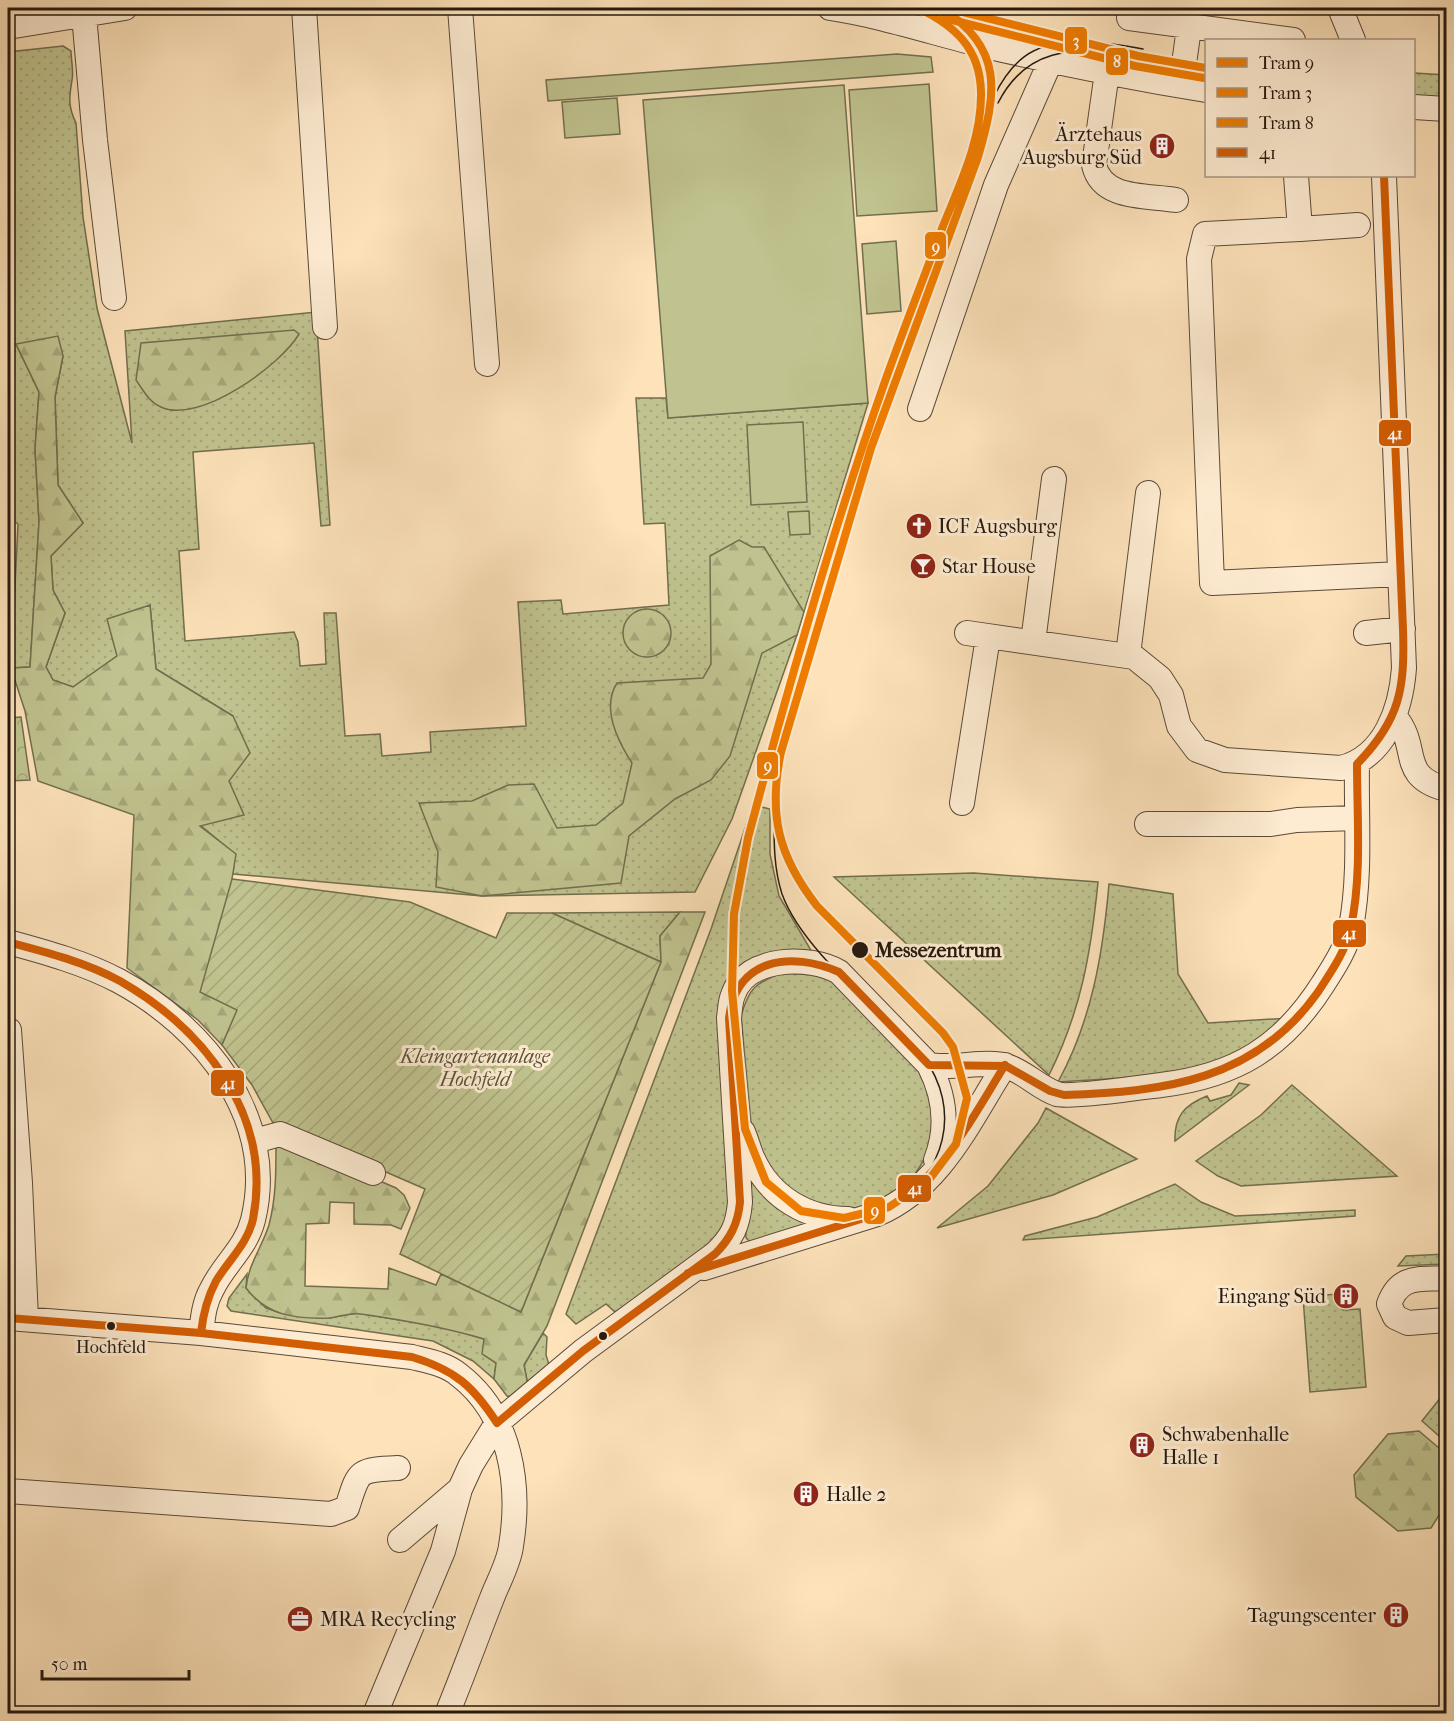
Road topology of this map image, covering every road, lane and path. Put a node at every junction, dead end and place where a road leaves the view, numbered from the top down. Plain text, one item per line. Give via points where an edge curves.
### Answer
1 (125, 8) edge
2 (304, 8) edge
3 (460, 8) edge
4 (830, 8) edge
5 (1130, 8) edge
6 (1340, 8) edge
7 (880, 11) edge
8 (84, 15) junction
9 (8, 27) edge
10 (1189, 28) junction
11 (1284, 39) edge
12 (1345, 39) edge
13 (1051, 60) junction
14 (1107, 72) junction
15 (1181, 86) junction
16 (1205, 90) edge
17 (1415, 107) edge
18 (1446, 109) edge
19 (1296, 177) edge
20 (1384, 177) edge
21 (1176, 200) dead end
22 (1358, 225) dead end
23 (1300, 229) junction
24 (114, 298) dead end
25 (325, 327) dead end
26 (487, 364) dead end
27 (920, 409) dead end
28 (1054, 479) dead end
29 (1148, 493) dead end
30 (1400, 574) junction
31 (1402, 629) junction
32 (1366, 633) dead end
33 (1037, 642) junction
34 (1128, 655) junction
35 (1395, 717) junction
36 (1358, 764) junction
37 (1446, 789) edge
38 (962, 803) dead end
39 (1356, 818) junction
40 (1147, 824) dead end
41 (8, 942) edge
42 (9, 1030) dead end
43 (929, 1065) junction
44 (1005, 1065) junction
45 (735, 1114) junction
46 (255, 1141) junction
47 (373, 1173) dead end
48 (890, 1208) junction
49 (864, 1217) junction
50 (687, 1273) junction
51 (1446, 1278) edge
52 (13, 1313) edge
53 (1446, 1320) edge
54 (201, 1333) junction
55 (497, 1423) junction
56 (398, 1468) dead end
57 (460, 1489) junction
58 (8, 1491) edge
59 (400, 1540) dead end
60 (375, 1713) edge
61 (447, 1713) edge

1 - 8 street
2 - 25 street
3 - 26 street
4 - 7 street
5 - 10 street via 1129,18
6 - 12 street
7 - 13 street via 983,45
8 - 9 street
8 - 24 street
10 - 11 street
10 - 15 street
13 - 14 street
13 - 27 street via 996,185
14 - 15 street
14 - 21 street via 1094,165 1096,176 1110,190
15 - 16 street
17 - 18 street
19 - 23 street
20 - 30 street
22 - 23 street
23 - 30 street via 1205,234 1199,259 1212,583
28 - 33 street
29 - 34 street
30 - 31 street
31 - 32 street
31 - 35 street via 1402,691
33 - 34 street
33 - 38 street via 977,635
34 - 36 street via 1160,678 1171,695 1179,726 1189,743 1208,755 1316,768
35 - 36 street
35 - 37 street via 1403,726 1417,775
36 - 39 street
39 - 40 street via 1271,824
39 - 44 street via 1350,930 1336,962 1301,1017 1269,1047 1236,1066 1173,1084 1058,1095
41 - 46 street via 98,972 142,994 194,1038 227,1077
42 - 52 street via 20,1183
43 - 44 street
43 - 45 street via 840,972 825,964 790,960 774,964 742,980 733,994 729,1018
43 - 48 street via 943,1104 940,1147 921,1183
44 - 48 street via 937,1170 915,1193
45 - 49 street via 759,1170 785,1200 820,1216
45 - 50 street via 739,1221 731,1239
46 - 47 street via 280,1134
46 - 54 street via 258,1170 253,1221 236,1257 212,1288 204,1308
48 - 49 street
49 - 50 street
50 - 55 street via 562,1367
51 - 53 street via 1406,1281 1394,1290 1389,1304 1395,1317 1408,1323
52 - 54 street
54 - 55 street via 412,1357 439,1364 478,1392
55 - 57 street
55 - 61 street via 512,1456 515,1474 511,1548
56 - 58 street via 366,1469 356,1478 346,1508 332,1514
57 - 59 street
57 - 60 street via 443,1551

